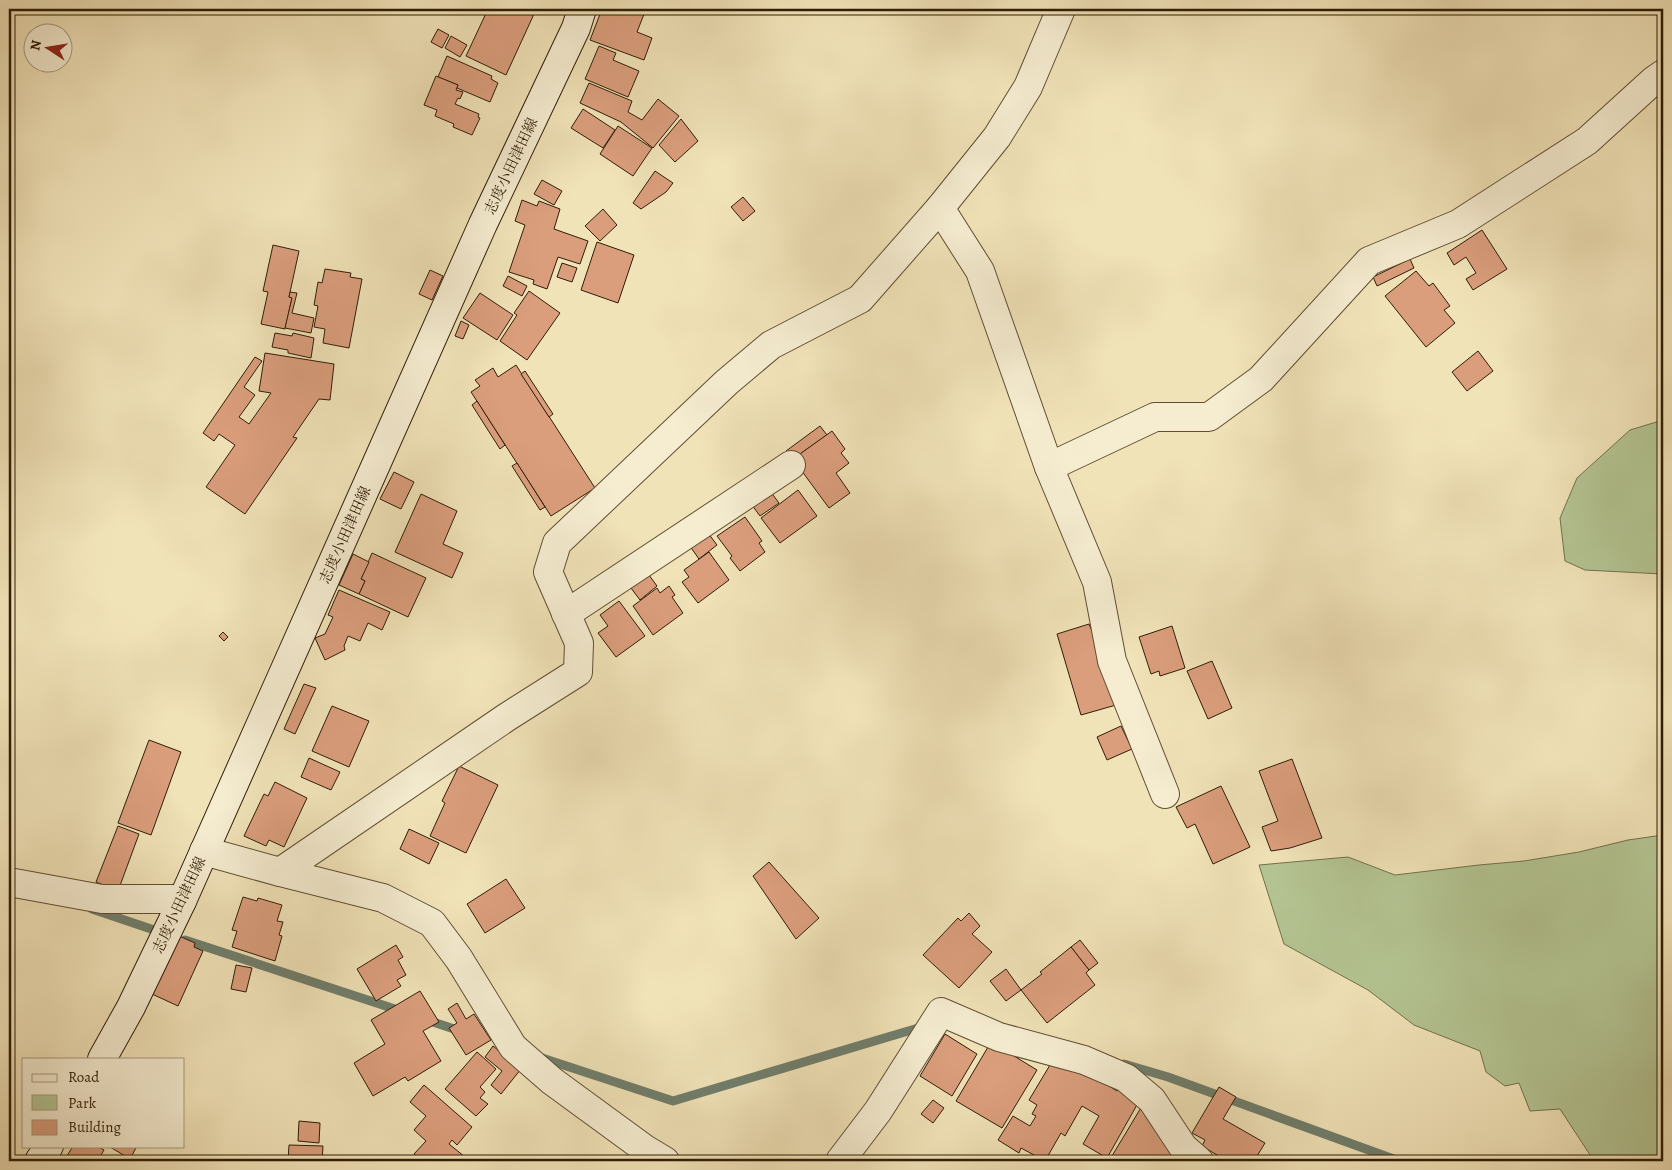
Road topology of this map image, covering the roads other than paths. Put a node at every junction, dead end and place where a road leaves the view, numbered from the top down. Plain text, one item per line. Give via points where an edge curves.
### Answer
1 (582, 9) edge
2 (1061, 9) edge
3 (1663, 74) edge
4 (940, 208) junction
5 (791, 465) dead end
6 (1049, 467) junction
7 (566, 614) junction
8 (1165, 794) dead end
9 (204, 850) junction
10 (280, 872) junction
11 (9, 882) edge
12 (182, 901) junction
13 (103, 1058) edge
14 (48, 1148) edge
15 (39, 1161) edge
16 (664, 1161) edge
17 (840, 1161) edge
18 (1199, 1161) edge

1 - 9 street, 志度小田津田線
2 - 4 street via 1028,87 997,137
3 - 6 street via 1587,141 1458,224 1368,261 1261,379 1209,417 1154,417
4 - 6 street via 980,271
4 - 7 street via 860,300 771,345 727,382 557,543 548,572
5 - 7 street
6 - 8 street via 1097,582 1112,661
7 - 10 street via 579,643 578,672
9 - 10 street
9 - 12 street, 志度小田津田線
10 - 16 street via 383,898 432,923 459,959 513,1047 552,1081
11 - 12 street via 102,899
12 - 13 street, 志度小田津田線
14 - 15 street
17 - 18 street via 878,1111 941,1012 1000,1037 1084,1060 1126,1078 1152,1100 1184,1147

